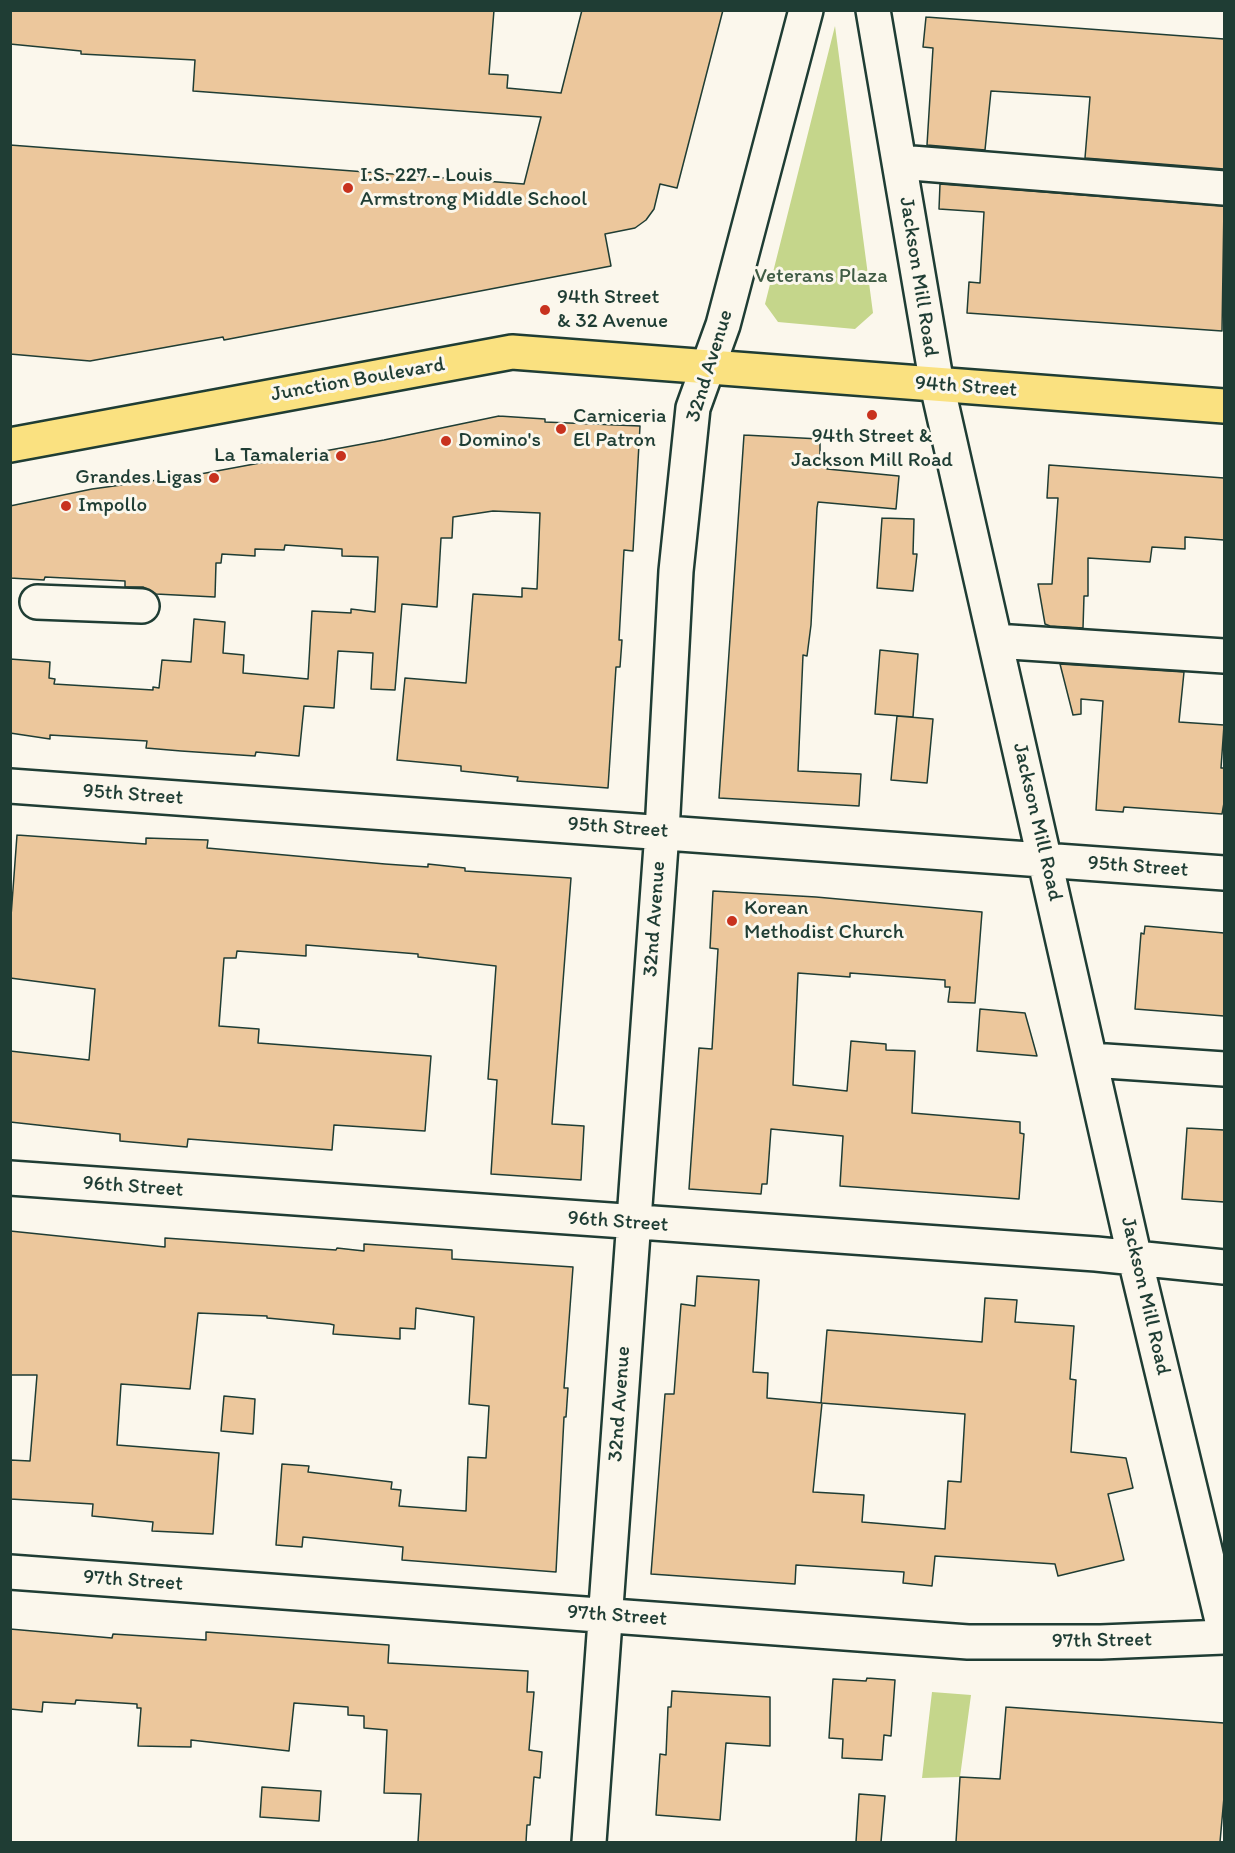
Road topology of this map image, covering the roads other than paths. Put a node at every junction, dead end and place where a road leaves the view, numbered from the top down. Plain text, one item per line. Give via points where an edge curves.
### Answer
1 (806, 10) edge
2 (873, 10) edge
3 (899, 162) junction
4 (1224, 188) edge
5 (709, 367) junction
6 (937, 385) junction
7 (1224, 406) edge
8 (10, 445) edge
9 (37, 602) dead end
10 (142, 606) dead end
11 (995, 641) junction
12 (1224, 656) edge
13 (10, 786) edge
14 (662, 832) junction
15 (1046, 860) junction
16 (1224, 873) edge
17 (1091, 1060) junction
18 (1224, 1069) edge
19 (10, 1178) edge
20 (632, 1224) junction
21 (1135, 1259) junction
22 (1224, 1267) edge
23 (10, 1572) edge
24 (606, 1615) junction
25 (1224, 1629) edge
26 (1224, 1637) edge
27 (589, 1842) edge

1 - 5 street, 32nd Avenue
2 - 3 street, Jackson Mill Road
3 - 4 street
3 - 6 street, Jackson Mill Road
5 - 6 main road, 94th Street
5 - 8 main road, Junction Boulevard via 512,352
5 - 14 street, 32nd Avenue via 693,408 676,571
6 - 7 main road, 94th Street
6 - 11 street, Jackson Mill Road
9 - 10 street
11 - 12 street
11 - 15 street, Jackson Mill Road
13 - 14 street, 95th Street
14 - 15 street, 95th Street
14 - 20 street, 32nd Avenue
15 - 16 street, 95th Street
15 - 17 street, Jackson Mill Road
17 - 18 street
17 - 21 street, Jackson Mill Road
19 - 20 street, 96th Street
20 - 21 street, 96th Street
20 - 24 street, 32nd Avenue
21 - 22 street, 96th Street
21 - 25 street, Jackson Mill Road
23 - 24 street, 97th Street
24 - 26 street, 97th Street via 968,1642
24 - 27 street, 32nd Avenue

